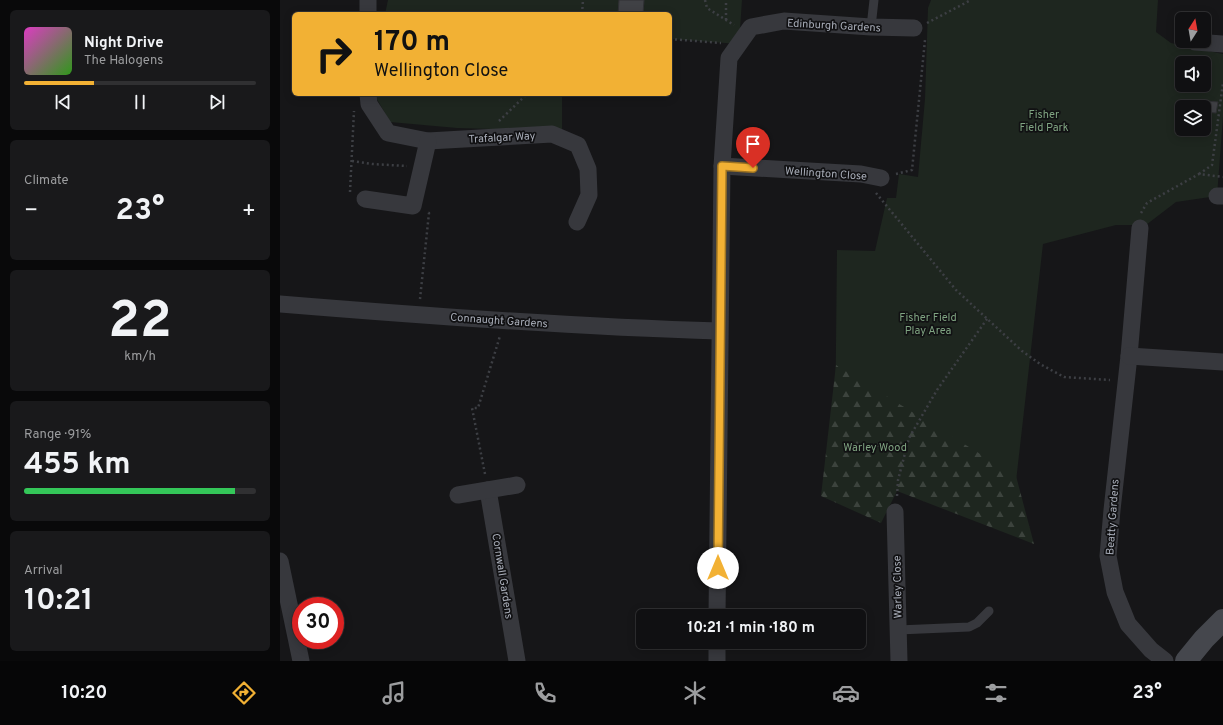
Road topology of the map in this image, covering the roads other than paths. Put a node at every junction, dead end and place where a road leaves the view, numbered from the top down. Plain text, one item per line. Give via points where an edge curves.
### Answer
1 (368, 0) edge
2 (874, 0) edge
3 (368, 12) edge
4 (871, 27) junction
5 (919, 33) road end
6 (1211, 43) edge
7 (1223, 44) edge
8 (368, 97) edge
9 (428, 141) junction
10 (722, 166) junction
11 (881, 178) road end
12 (365, 198) road end
13 (577, 222) dead end
14 (1140, 228) road end
15 (280, 304) edge
16 (719, 331) junction
17 (1129, 356) junction
18 (1223, 362) edge
19 (517, 484) dead end
20 (488, 490) junction
21 (458, 495) dead end
22 (895, 512) road end
23 (280, 561) edge
24 (717, 609) edge
25 (989, 611) dead end
26 (1223, 620) edge
27 (898, 630) junction
28 (717, 649) edge
29 (301, 661) edge
30 (517, 661) edge
31 (717, 661) edge
32 (899, 661) edge
33 (1165, 661) edge
34 (1186, 661) edge

1 - 3 street
2 - 4 lane
4 - 5 street, Edinburgh Gardens
4 - 10 street, Edinburgh Gardens via 784,21 751,27 739,36 729,58
6 - 7 street
8 - 9 street, Trafalgar Way via 369,104 388,133
9 - 12 street via 413,206
9 - 13 street, Trafalgar Way via 552,134 578,146 588,169 589,195
10 - 11 street, Wellington Close via 861,174
10 - 16 street, Edinburgh Gardens
14 - 17 street, Beatty Gardens
15 - 16 street, Connaught Gardens via 504,321
16 - 24 street, Edinburgh Gardens
17 - 18 street
17 - 33 street, Beatty Gardens via 1108,556 1115,592 1128,624
19 - 20 street
20 - 21 street
20 - 30 street, Cornwall Gardens
22 - 27 street, Warley Close
23 - 29 street
25 - 27 lane via 969,627
26 - 34 street
27 - 32 street, Warley Close
28 - 31 street

